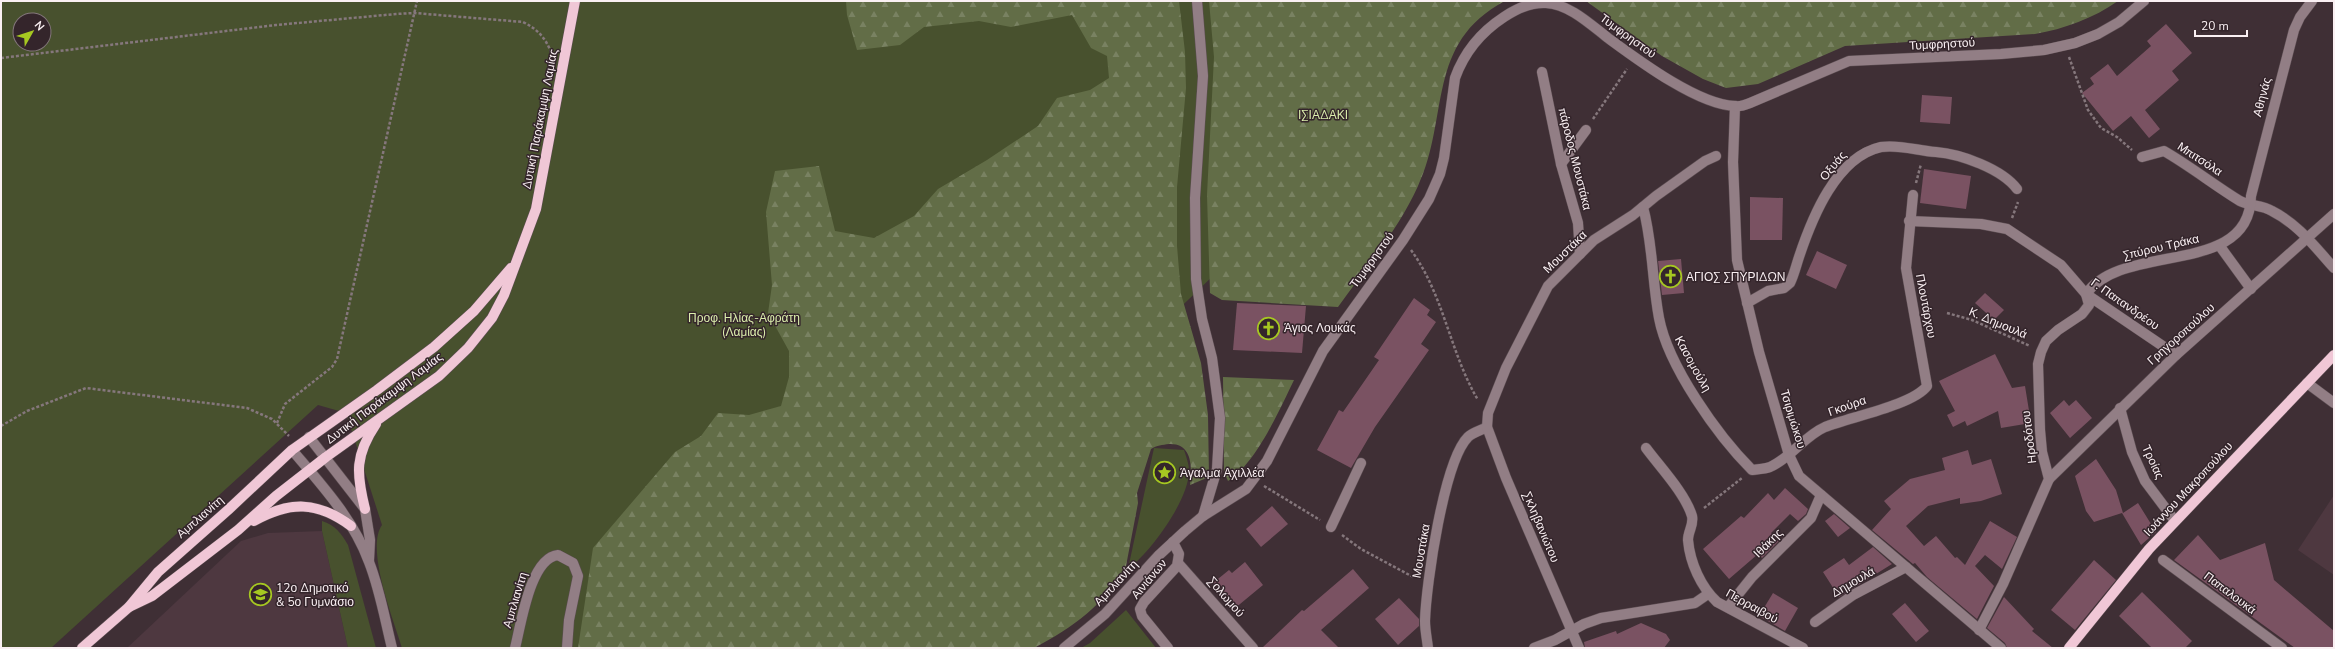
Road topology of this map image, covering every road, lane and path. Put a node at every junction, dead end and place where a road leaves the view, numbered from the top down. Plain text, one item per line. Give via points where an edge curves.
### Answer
1 (417, 1) edge
2 (575, 1) edge
3 (1197, 1) edge
4 (2144, 1) edge
5 (2312, 1) edge
6 (414, 13) junction
7 (2065, 46) junction
8 (551, 54) dead end
9 (1634, 57) junction
10 (1, 58) edge
11 (1542, 72) dead end
12 (1735, 106) junction
13 (1586, 130) joint
14 (1924, 151) junction
15 (1716, 156) dead end
16 (2142, 157) joint
17 (1561, 164) junction
18 (2017, 189) joint
19 (1913, 195) joint
20 (2251, 204) junction
21 (1643, 207) junction
22 (2334, 214) edge
23 (1909, 220) junction
24 (2007, 229) junction
25 (2308, 238) junction
26 (1403, 240) junction
27 (2219, 245) junction
28 (1580, 254) junction
29 (516, 262) junction
30 (2334, 268) edge
31 (2251, 290) junction
32 (2086, 294) junction
33 (1747, 303) junction
34 (1947, 314) dead end
35 (2041, 352) junction
36 (2334, 354) edge
37 (2176, 355) junction
38 (2307, 383) junction
39 (1920, 394) joint
40 (2334, 403) edge
41 (2120, 408) junction
42 (1488, 413) junction
43 (381, 418) junction
44 (277, 423) junction
45 (1, 426) edge
46 (1487, 427) junction
47 (309, 437) junction
48 (295, 448) junction
49 (1646, 448) dead end
50 (1790, 455) junction
51 (326, 457) junction
52 (1361, 463) dead end
53 (309, 470) junction
54 (1752, 470) junction
55 (2050, 479) junction
56 (1821, 495) junction
57 (365, 509) junction
58 (1203, 516) junction
59 (1692, 517) junction
60 (2175, 521) junction
61 (351, 526) junction
62 (1331, 527) dead end
63 (238, 530) junction
64 (1184, 531) joint
65 (1173, 542) junction
66 (2164, 560) dead end
67 (369, 562) junction
68 (1178, 563) junction
69 (1906, 568) junction
70 (1708, 594) junction
71 (129, 607) junction
72 (1728, 607) junction
73 (1815, 622) dead end
74 (1979, 630) junction
75 (1572, 632) junction
76 (82, 648) edge
77 (392, 648) edge
78 (515, 648) edge
79 (567, 648) edge
80 (1064, 648) edge
81 (1168, 648) edge
82 (1253, 648) edge
83 (1428, 648) edge
84 (1534, 648) edge
85 (1579, 648) edge
86 (1803, 648) edge
87 (2000, 648) edge
88 (2069, 648) edge
89 (2282, 648) edge

1 - 6 path
2 - 29 main road, Δυτική Παράκαμψη Λαμίας via 539,194
3 - 58 street via 1203,76 1195,198 1196,279 1202,319 1212,358 1220,418 1217,470
4 - 7 street, Τυμφρηστού via 2105,30
5 - 20 street, Αθηνάς via 2296,23 2290,42
6 - 8 path via 522,22 536,29 547,43
6 - 10 path via 276,25
6 - 44 path via 337,359 332,367 285,404
7 - 12 street, Τυμφρηστού via 2002,54 1849,61 1750,103
7 - 16 path via 2088,110 2101,128
9 - 12 street, Τυμφρηστού via 1697,94
9 - 13 path
9 - 26 street, Τυμφρηστού via 1587,22 1555,4 1528,5 1495,24 1470,48 1459,69 1440,174 1429,199
11 - 17 street, πάροδος Μουστάκα
12 - 33 street, Τσιριμώκου via 1733,162 1736,260
13 - 17 street
14 - 18 street, Οξυάς via 1958,156 2008,178
14 - 19 path
14 - 33 street, Οξυάς via 1893,146 1869,151 1855,158 1816,213 1790,283 1784,288 1768,291
15 - 21 street, Μουστάκα via 1705,161
16 - 20 street, Μπιτσόλα via 2164,151 2208,181
17 - 28 street, πάροδος Μουστάκα via 1576,217
18 - 24 path via 2017,208
19 - 23 street, Πλουτάρχου
20 - 25 street, Μπιτσόλα via 2275,212
20 - 27 street, Σπύρου Τράκα via 2243,226
21 - 28 street, Μουστάκα via 1594,240
21 - 54 street, Κασομούλη via 1650,236 1659,319 1664,338 1674,360 1716,428
22 - 25 street, Γρηγοροπούλου
23 - 24 street, Γ. Παπανδρέου via 1982,224
23 - 39 street, Πλουτάρχου via 1906,268 1927,380 1927,386
24 - 32 street, Γ. Παπανδρέου via 2061,265
25 - 30 street, Μπιτσόλα
25 - 31 street, Γρηγοροπούλου
26 - 42 path via 1423,270 1475,396
26 - 58 street, Τυμφρηστού via 1323,351 1267,461 1246,489
27 - 31 street
27 - 32 street, Σπύρου Τράκα via 2198,254 2139,264 2120,270 2093,285
28 - 42 street, Μουστάκα via 1545,292 1506,368
29 - 43 main road, Δυτική Παράκαμψη Λαμίας via 499,306 476,339 439,376
29 - 47 main road, Δυτική Παράκαμψη Λαμίας via 474,311 434,347 389,382
31 - 37 street, Γρηγοροπούλου
32 - 35 street, Ηροδότου via 2089,305 2082,314 2046,341
32 - 37 street, Γ. Παπανδρέου
33 - 50 street, Τσιριμώκου
34 - 35 path, Κ. Δημουλά via 1972,320
35 - 55 street, Ηροδότου via 2038,364 2040,430 2042,452
36 - 38 main road, Ιωάννου Μακροπούλου
37 - 41 street, Γρηγοροπούλου
38 - 40 street
38 - 60 main road, Ιωάννου Μακροπούλου
39 - 50 street, Γκούρα via 1823,428
41 - 55 street, Γρηγοροπούλου
41 - 60 street, Τροίας via 2132,452 2145,481
42 - 46 street, Σκληβανιώτου
43 - 51 main road, Δυτική Παράκαμψη Λαμίας
43 - 57 main road via 364,443 359,459 358,479
44 - 45 path via 259,413 230,405 198,404 86,388 26,411
44 - 48 path
46 - 75 street, Σκληβανιώτου
46 - 83 street, Μουστάκα via 1468,437 1453,468 1444,498 1426,596
47 - 48 main road, Δυτική Παράκαμψη Λαμίας
47 - 51 street
48 - 53 street
48 - 71 main road, Αμπλιανίτη via 158,572
49 - 59 street via 1685,502
50 - 54 street, Γκούρα via 1769,468
50 - 56 street, Τσιριμώκου via 1799,476
51 - 53 main road, Δυτική Παράκαμψη Λαμίας
51 - 57 street
52 - 62 street
53 - 61 street
53 - 63 main road, Δυτική Παράκαμψη Λαμίας
54 - 59 path
55 - 74 street via 2003,584
56 - 69 street, Τσιριμώκου
56 - 72 street, Ιθάκης via 1811,518 1752,577
57 - 67 street via 370,540
58 - 64 street, Τυμφρηστού
59 - 70 street, Περραιβού via 1689,544 1701,584
60 - 88 main road, Ιωάννου Μακροπούλου via 2149,549
61 - 63 main road via 328,512 296,506 280,508
61 - 67 street
63 - 71 main road, Αμπλιανίτη via 152,596
64 - 65 street, Αμπλιανίτη
65 - 68 street, Αινιάνων via 1179,554
65 - 80 street, Αμπλιανίτη via 1105,614
66 - 89 street, Παπαλουκά
67 - 77 street
68 - 81 street, Αινιάνων via 1140,609 1142,616
68 - 82 street, Σολωμού
69 - 73 street, Δημουλά via 1854,595
69 - 74 street, Τσιριμώκου
70 - 72 street, Περραιβού
70 - 75 street via 1695,603 1591,621
71 - 76 main road, Αμπλιανίτη
72 - 86 street, Περραιβού
74 - 87 street, Τσιριμώκου
75 - 84 street
75 - 85 street, Σκληβανιώτου
78 - 79 street, Αμπλιανίτη via 535,576 546,560 558,555 573,563 578,576 569,620

